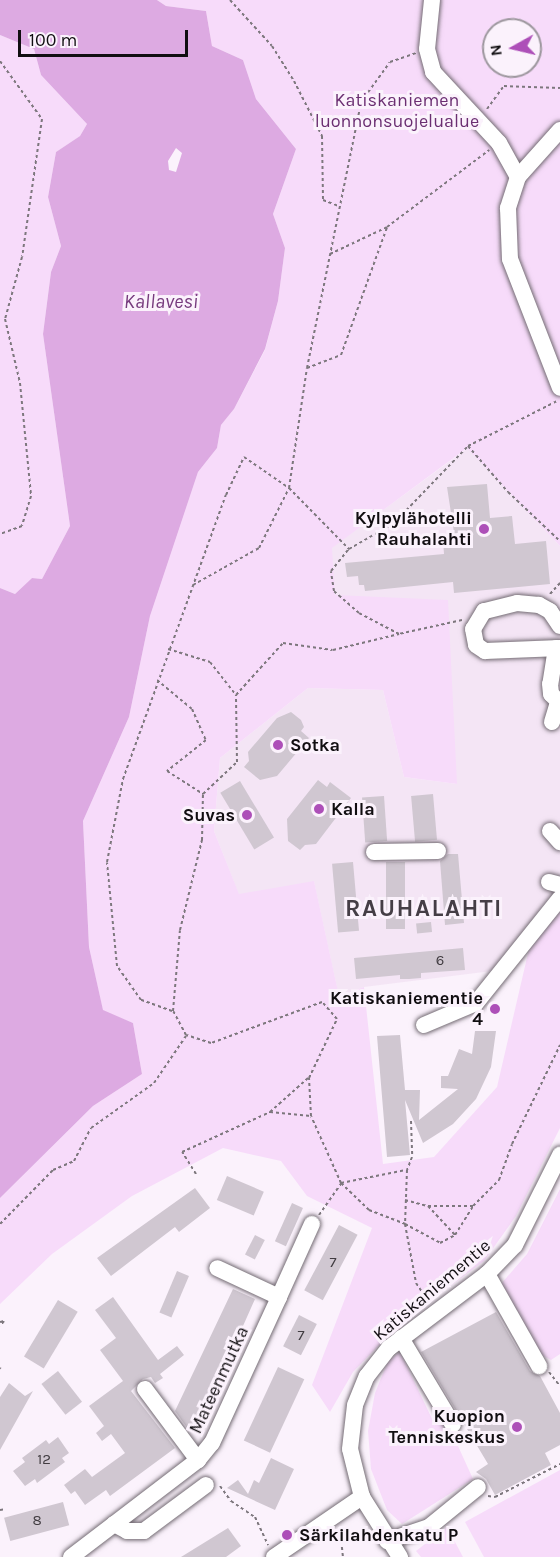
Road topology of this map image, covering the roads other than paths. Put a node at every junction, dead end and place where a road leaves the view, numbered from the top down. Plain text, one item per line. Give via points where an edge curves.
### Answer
1 (432, 0) edge
2 (560, 130) edge
3 (518, 177) junction
4 (560, 388) edge
5 (560, 626) edge
6 (558, 648) edge
7 (559, 703) edge
8 (552, 722) dead end
9 (438, 851) dead end
10 (374, 852) dead end
11 (560, 898) edge
12 (424, 1025) dead end
13 (560, 1155) edge
14 (312, 1224) road end
15 (217, 1268) dead end
16 (488, 1274) junction
17 (279, 1298) junction
18 (401, 1338) junction
19 (539, 1366) dead end
20 (145, 1389) dead end
21 (453, 1425) dead end
22 (198, 1460) junction
23 (206, 1485) dead end
24 (478, 1490) road end
25 (362, 1497) junction
26 (114, 1524) junction
27 (387, 1541) junction
28 (272, 1552) edge
29 (71, 1557) edge
30 (400, 1557) edge

1 - 3 street via 427,49 433,72 499,143
2 - 3 street
3 - 4 street via 508,208 510,260
5 - 6 street via 550,611 539,605 517,603 484,611 473,629 476,645 485,651
6 - 7 street via 550,684
7 - 8 street
9 - 10 street
11 - 12 street via 476,1003
13 - 16 street, Katiskaniementie via 515,1245
14 - 17 street, Mateenmutka
15 - 17 street
16 - 18 street, Katiskaniementie
16 - 19 street
17 - 22 street, Mateenmutka via 212,1443
18 - 21 street
18 - 25 street, Katiskaniementie via 367,1376 356,1405 350,1449
20 - 22 street
22 - 26 street, Mateenmutka
23 - 26 street via 144,1531 127,1531
24 - 27 street via 429,1527
25 - 27 street, Katiskaniementie
25 - 28 street
26 - 29 street, Mateenmutka
27 - 30 street, Katiskaniementie

